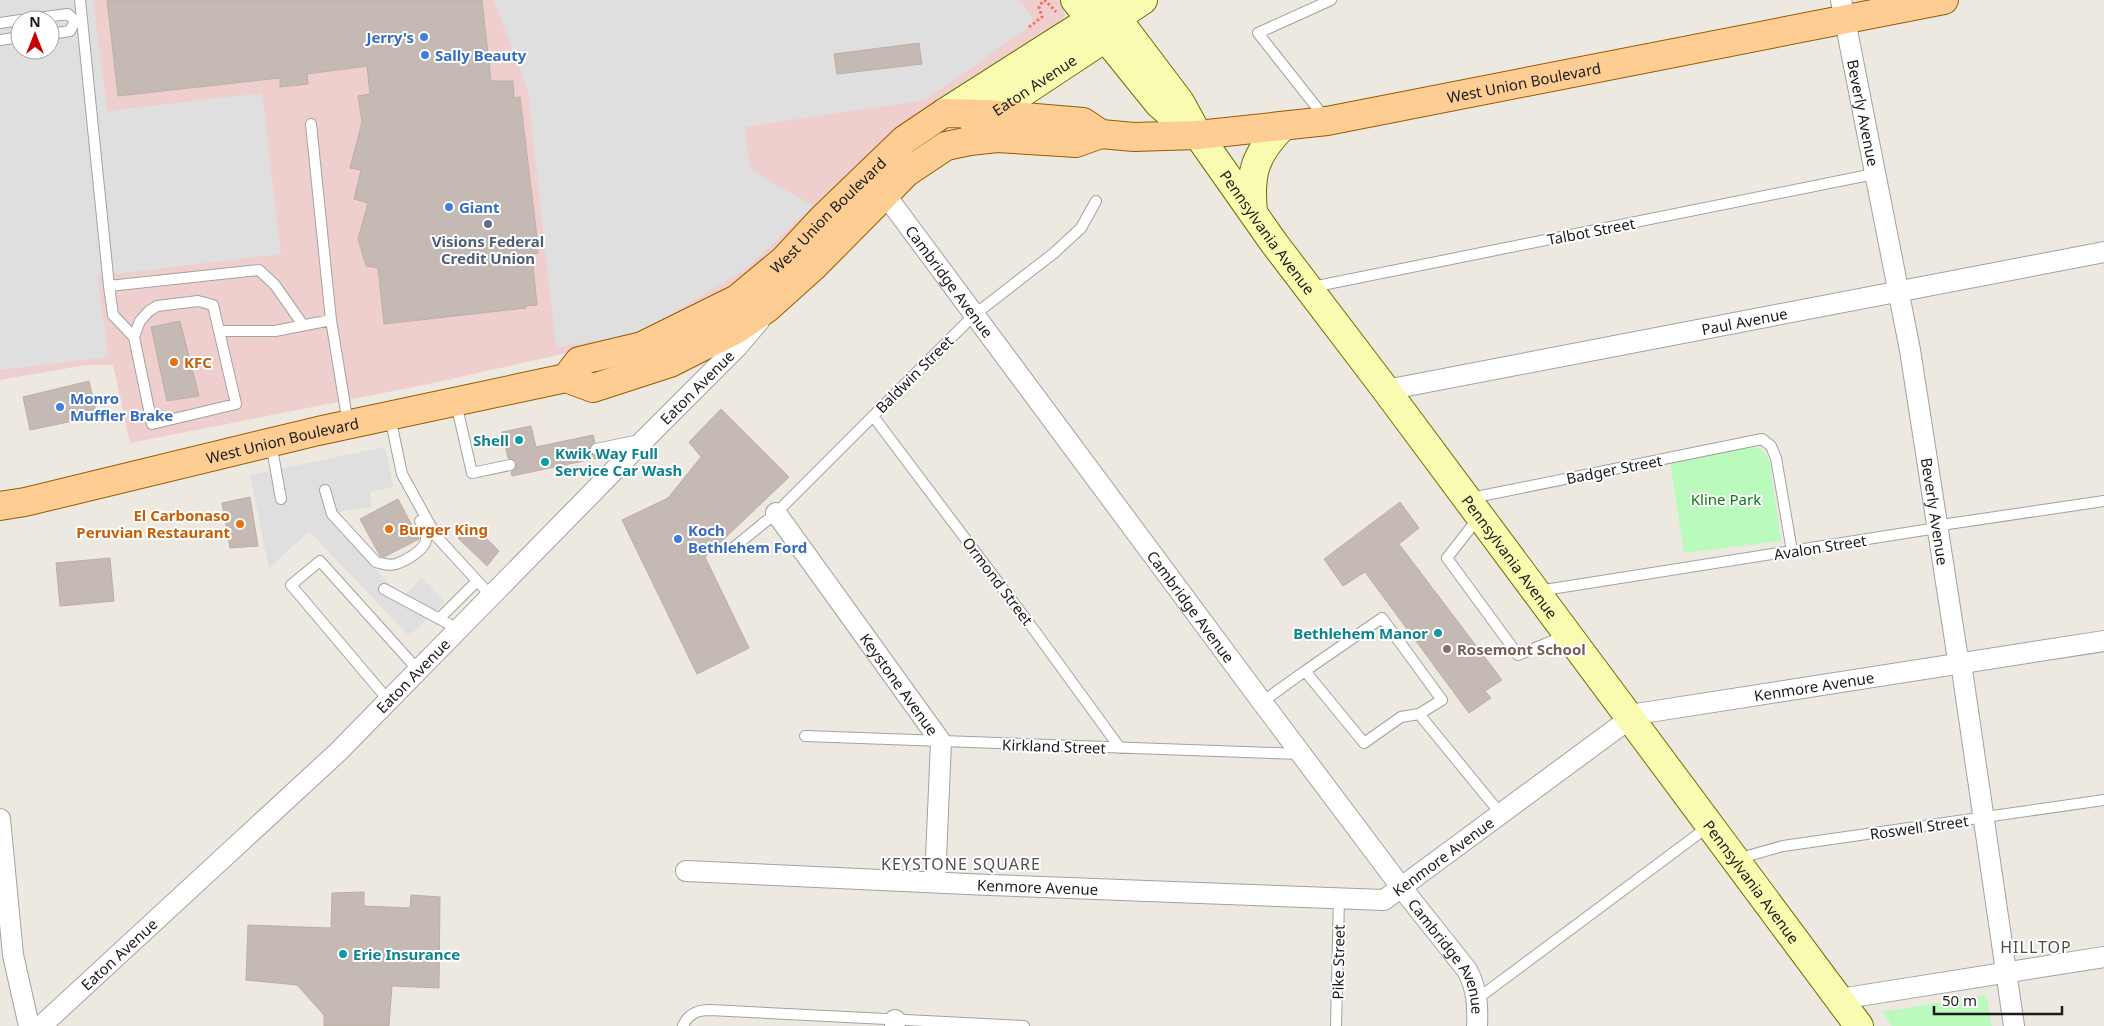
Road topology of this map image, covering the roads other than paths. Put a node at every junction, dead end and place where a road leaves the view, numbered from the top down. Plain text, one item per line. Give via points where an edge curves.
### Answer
1 (80, 0) edge
2 (1143, 0) edge
3 (1331, 0) edge
4 (1944, 0) edge
5 (1843, 9) edge
6 (60, 15) edge
7 (1092, 15) edge
8 (60, 32) edge
9 (944, 113) junction
10 (987, 114) junction
11 (1327, 121) junction
12 (311, 124) dead end
13 (1283, 126) junction
14 (1101, 134) junction
15 (1198, 135) junction
16 (946, 146) junction
17 (1874, 174) junction
18 (884, 194) junction
19 (1096, 201) dead end
20 (1253, 212) junction
21 (2104, 252) edge
22 (109, 286) junction
23 (1308, 287) junction
24 (1898, 292) junction
25 (766, 309) junction
26 (974, 315) junction
27 (332, 320) junction
28 (303, 325) junction
29 (220, 330) junction
30 (134, 337) junction
31 (566, 378) junction
32 (1386, 390) junction
33 (456, 402) junction
34 (390, 416) junction
35 (873, 416) junction
36 (348, 425) junction
37 (644, 440) junction
38 (270, 442) junction
39 (596, 449) dead end
40 (510, 465) dead end
41 (407, 483) junction
42 (324, 490) dead end
43 (282, 499) dead end
44 (2104, 501) edge
45 (0, 506) edge
46 (1473, 507) junction
47 (776, 513) junction
48 (1937, 528) junction
49 (732, 549) dead end
50 (1792, 551) junction
51 (477, 581) junction
52 (384, 588) dead end
53 (1536, 591) junction
54 (492, 597) junction
55 (439, 619) junction
56 (456, 632) junction
57 (1568, 634) junction
58 (2104, 641) edge
59 (1961, 663) junction
60 (419, 670) junction
61 (1305, 671) junction
62 (389, 701) junction
63 (1262, 702) junction
64 (1419, 714) junction
65 (1629, 717) junction
66 (805, 736) dead end
67 (941, 742) junction
68 (1120, 748) junction
69 (1302, 754) junction
70 (2104, 800) edge
71 (1500, 813) junction
72 (1984, 818) junction
73 (0, 819) edge
74 (1710, 826) junction
75 (1735, 859) junction
76 (686, 871) dead end
77 (935, 882) junction
78 (1401, 887) junction
79 (1339, 898) junction
80 (6, 956) edge
81 (2104, 957) edge
82 (2006, 972) junction
83 (1477, 999) junction
84 (1840, 1000) junction
85 (895, 1023) edge
86 (30, 1026) edge
87 (41, 1026) edge
88 (683, 1026) edge
89 (1024, 1026) edge
90 (1336, 1026) edge
91 (1477, 1026) edge
92 (1860, 1026) edge
93 (2014, 1026) edge

1 - 22 lane
2 - 7 street, Eaton Avenue
3 - 11 lane via 1258,33
4 - 5 main road, West Union Boulevard
5 - 11 main road, West Union Boulevard
5 - 17 street, Beverly Avenue
6 - 8 lane via 68,14 74,21 70,31
7 - 9 street, Eaton Avenue
7 - 10 street, Eaton Avenue
7 - 15 street, Pennsylvania Avenue via 1180,102
9 - 10 main road, West Union Boulevard
9 - 31 main road, West Union Boulevard via 904,140 784,260 737,299 642,346 580,362
10 - 14 main road, West Union Boulevard via 1083,122
10 - 16 street, Eaton Avenue
11 - 13 main road, West Union Boulevard
12 - 27 lane
13 - 15 main road, West Union Boulevard
13 - 20 street via 1265,146 1253,170
14 - 15 main road, West Union Boulevard via 1134,137
14 - 16 main road, West Union Boulevard via 1076,143 997,138
15 - 20 street, Pennsylvania Avenue
16 - 18 main road, West Union Boulevard via 907,172
17 - 23 lane, Talbot Street
17 - 24 street, Beverly Avenue
18 - 25 main road, West Union Boulevard via 815,265
18 - 26 street, Cambridge Avenue
19 - 26 lane, Baldwin Street via 1081,228
20 - 23 street, Pennsylvania Avenue
21 - 24 street, Paul Avenue
22 - 28 lane via 259,270 275,285
22 - 30 lane via 113,315
23 - 32 street, Pennsylvania Avenue
24 - 32 street, Paul Avenue
24 - 48 street, Beverly Avenue
25 - 31 main road, West Union Boulevard via 737,329 670,364 593,388
25 - 37 street, Eaton Avenue via 753,330
26 - 35 lane, Baldwin Street
26 - 63 street, Cambridge Avenue
27 - 28 lane
27 - 36 lane
28 - 29 lane via 275,331
29 - 30 lane via 213,305 198,301 157,306 140,322
29 - 30 lane via 236,404 152,424
31 - 33 main road, West Union Boulevard
32 - 46 street, Pennsylvania Avenue
33 - 34 main road, West Union Boulevard
33 - 40 lane via 472,473
34 - 36 main road, West Union Boulevard
34 - 41 lane via 402,474
35 - 47 lane, Baldwin Street
35 - 68 lane, Ormond Street
36 - 38 main road, West Union Boulevard
37 - 39 lane
37 - 54 street, Eaton Avenue
38 - 43 lane
38 - 45 main road, West Union Boulevard
41 - 42 lane via 407,497 425,531 426,541 422,548 396,564 386,565 376,562 332,514
41 - 51 lane via 436,536
44 - 48 lane, Avalon Street
46 - 50 lane, Badger Street via 1762,439 1771,446 1776,458
46 - 53 street, Pennsylvania Avenue
46 - 57 lane via 1447,558 1518,655
47 - 49 lane, Baldwin Street
47 - 67 street, Keystone Avenue
48 - 50 lane, Avalon Street
48 - 59 street, Beverly Avenue
50 - 53 lane, Avalon Street
51 - 54 lane
51 - 55 lane
52 - 55 lane
53 - 57 street, Pennsylvania Avenue
54 - 56 street, Eaton Avenue
55 - 56 lane
56 - 60 street, Eaton Avenue
57 - 65 street, Pennsylvania Avenue
58 - 59 street, Kenmore Avenue
59 - 65 street, Kenmore Avenue
59 - 72 street, Beverly Avenue
60 - 62 street, Eaton Avenue
60 - 62 lane via 320,561 291,585
61 - 63 lane
61 - 64 lane via 1364,743 1401,717
61 - 64 lane via 1382,618 1442,700
62 - 87 street, Eaton Avenue
63 - 69 street, Cambridge Avenue
64 - 71 lane
65 - 71 street, Kenmore Avenue
65 - 74 street, Pennsylvania Avenue
66 - 67 lane, Kirkland Street
67 - 68 lane, Kirkland Street
67 - 77 street, Keystone Avenue
68 - 69 lane, Kirkland Street
69 - 78 street, Cambridge Avenue
70 - 72 lane, Roswell Street
71 - 78 street, Kenmore Avenue
72 - 75 lane, Roswell Street via 1783,846
72 - 82 street, Beverly Avenue
73 - 80 street
74 - 75 street, Pennsylvania Avenue
74 - 83 lane
75 - 84 street, Pennsylvania Avenue
76 - 77 street, Kenmore Avenue
77 - 79 street, Kenmore Avenue
78 - 79 street, Kenmore Avenue via 1384,900
78 - 83 street, Cambridge Avenue via 1467,970
79 - 90 lane, Pike Street
80 - 86 street
81 - 82 street
82 - 84 street
82 - 93 street, Beverly Avenue
83 - 91 street, Cambridge Avenue
84 - 92 street, Pennsylvania Avenue
85 - 88 lane via 700,1010 690,1015
85 - 89 lane

